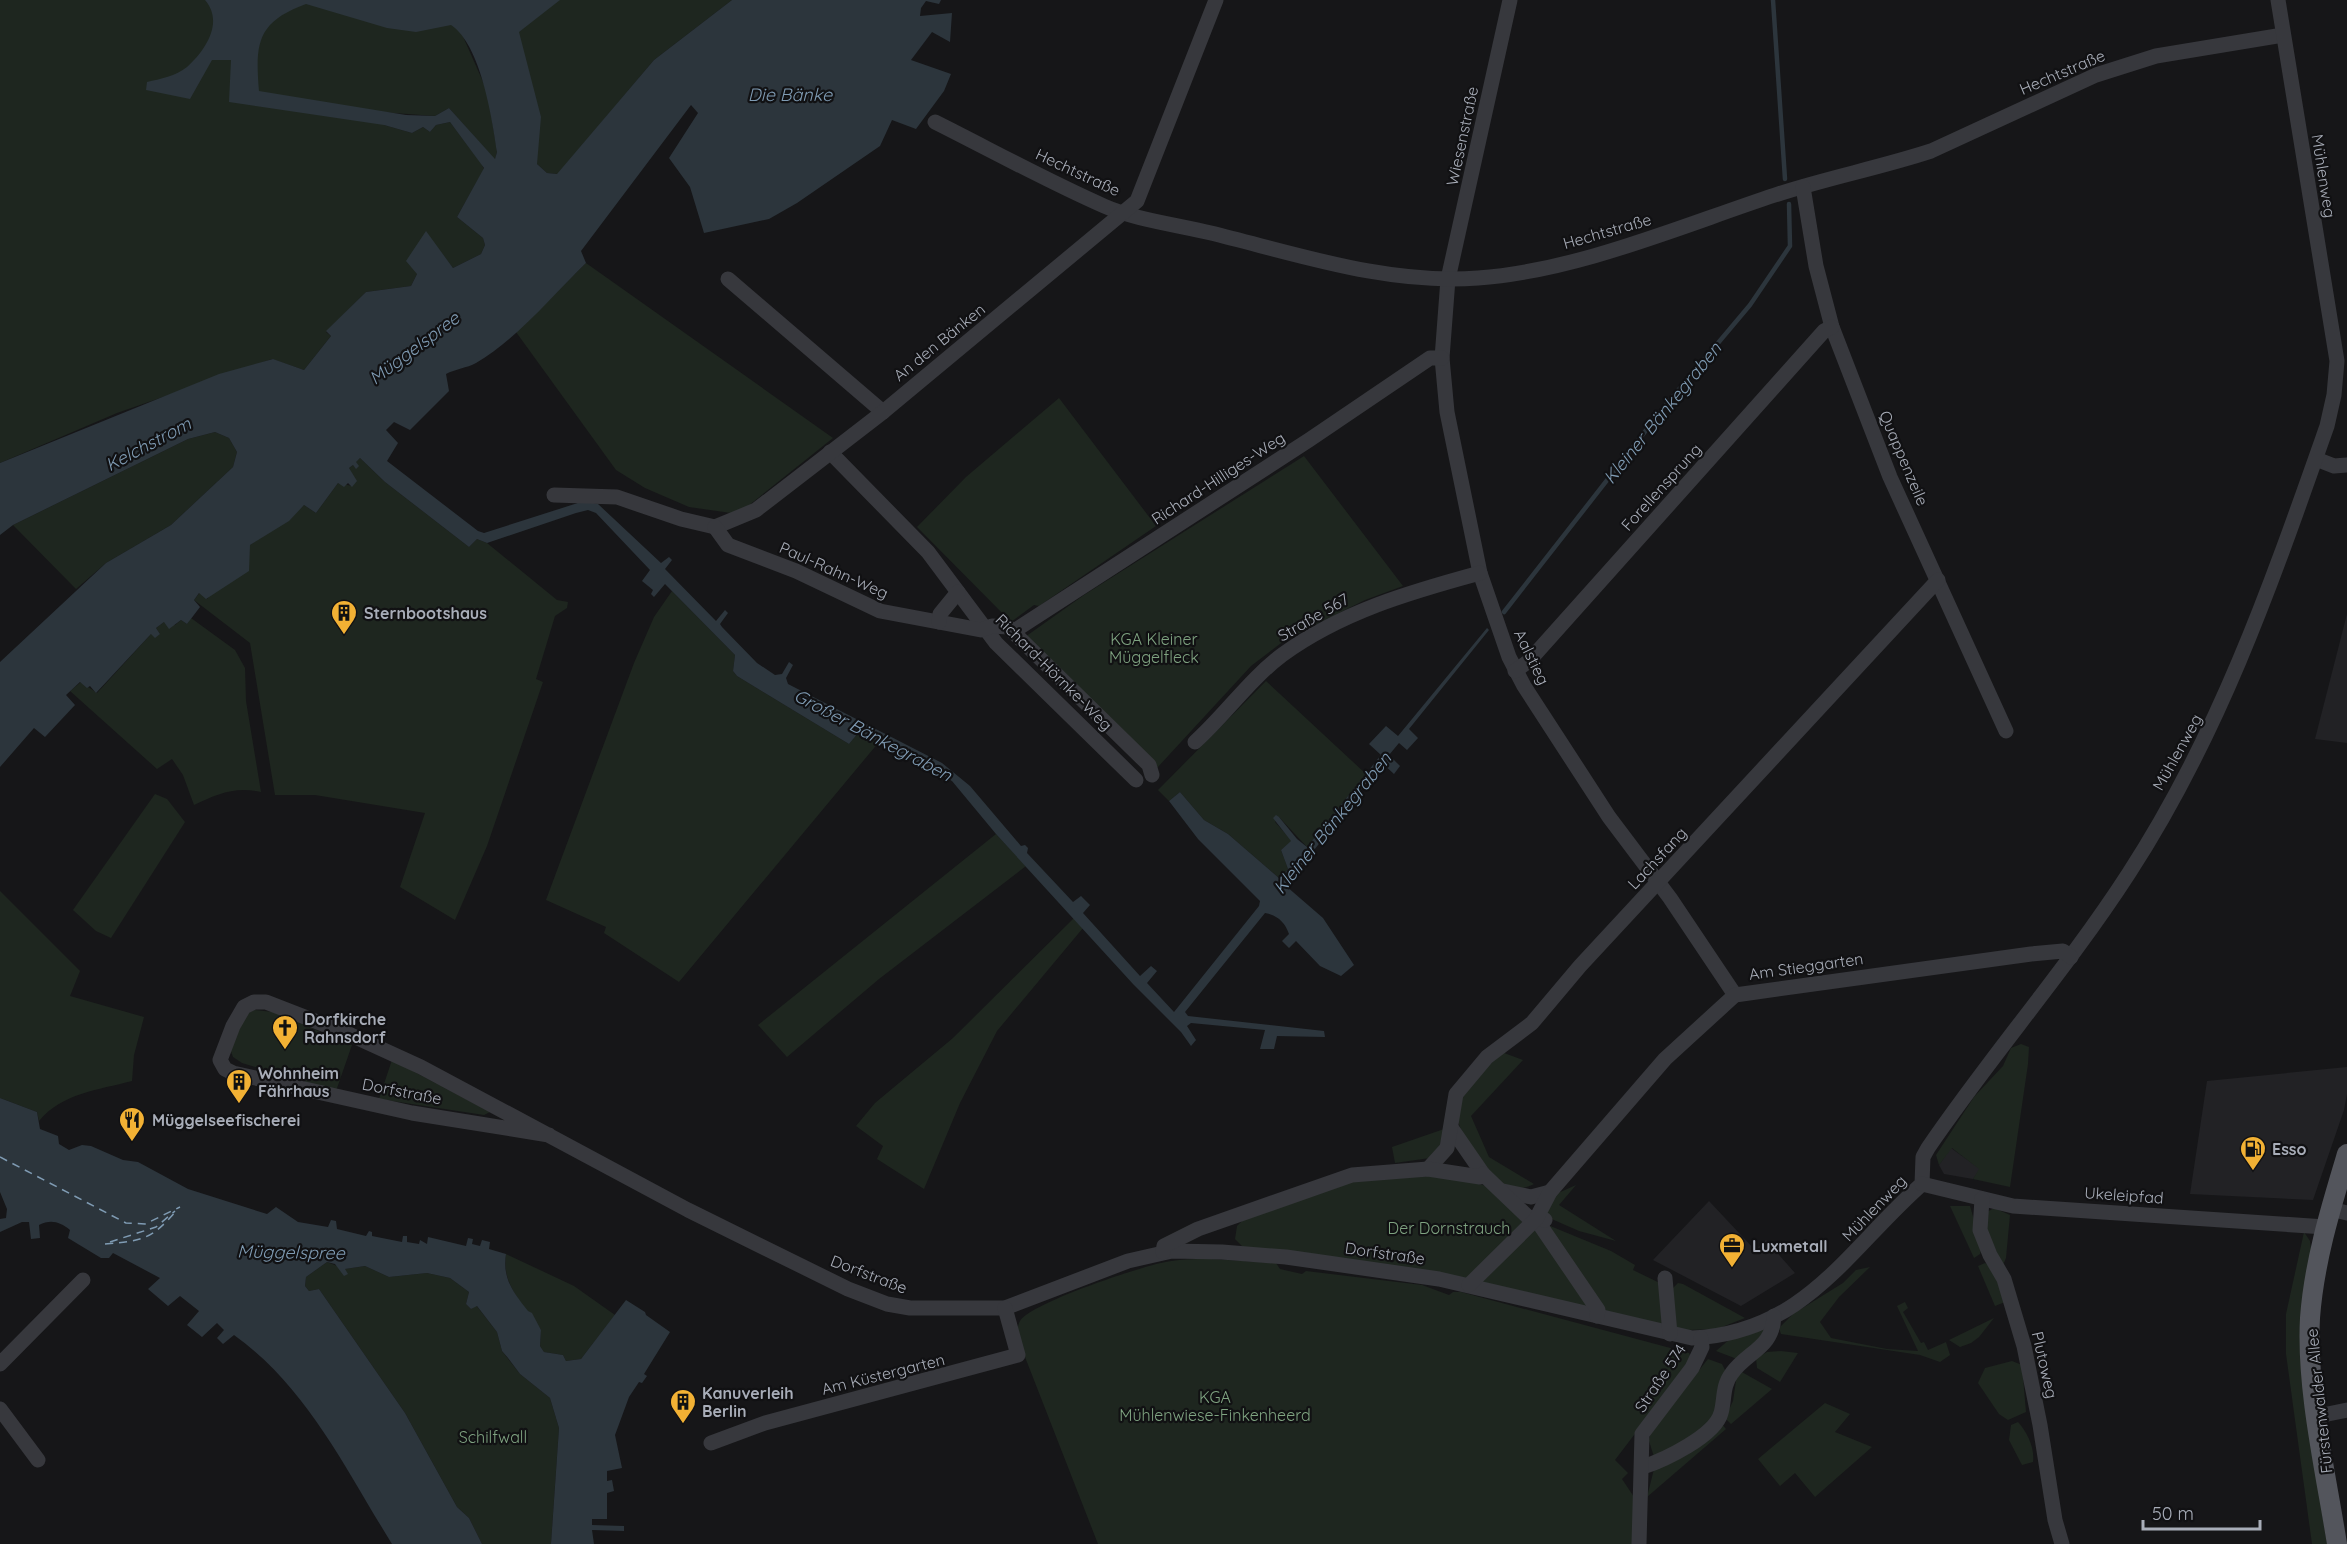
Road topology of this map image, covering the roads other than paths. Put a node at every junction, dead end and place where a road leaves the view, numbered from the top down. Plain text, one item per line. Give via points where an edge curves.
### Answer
1 (1216, 0) edge
2 (1510, 0) edge
3 (2278, 0) edge
4 (2283, 35) junction
5 (935, 122) dead end
6 (1803, 187) junction
7 (1126, 213) junction
8 (728, 279) dead end
9 (1448, 279) junction
10 (1832, 327) junction
11 (1442, 358) junction
12 (883, 412) junction
13 (830, 452) junction
14 (2316, 459) junction
15 (2347, 465) edge
16 (554, 495) dead end
17 (715, 527) junction
18 (1480, 573) junction
19 (1938, 580) junction
20 (958, 592) junction
21 (939, 622) junction
22 (985, 629) junction
23 (1014, 631) junction
24 (1515, 671) junction
25 (2006, 731) dead end
26 (1195, 742) dead end
27 (1152, 775) dead end
28 (1136, 780) dead end
29 (1659, 884) junction
30 (2071, 957) junction
31 (1735, 995) junction
32 (1452, 1129) junction
33 (549, 1136) junction
34 (2347, 1154) edge
35 (1428, 1168) junction
36 (1483, 1174) junction
37 (1922, 1184) junction
38 (1503, 1191) junction
39 (1550, 1192) junction
40 (1982, 1199) junction
41 (1541, 1215) junction
42 (2334, 1216) edge
43 (1163, 1252) junction
44 (1665, 1278) dead end
45 (82, 1280) dead end
46 (1469, 1285) junction
47 (1005, 1308) junction
48 (1597, 1316) junction
49 (1774, 1316) junction
50 (1670, 1334) junction
51 (1696, 1338) junction
52 (0, 1364) edge
53 (0, 1409) edge
54 (2347, 1410) edge
55 (2318, 1416) junction
56 (711, 1443) dead end
57 (39, 1460) dead end
58 (1643, 1467) junction
59 (1639, 1544) edge
60 (2062, 1544) edge
61 (2337, 1544) edge

1 - 7 street, An den Bänken via 1137,201
2 - 9 street, Wiesenstraße
3 - 4 street, Mühlenweg
4 - 6 street, Hechtstraße via 2156,56 2106,71 1931,151
4 - 14 street, Mühlenweg via 2337,361 2334,395
5 - 7 street, Hechtstraße via 1106,207
6 - 9 street, Hechtstraße via 1587,256 1497,276
6 - 10 street, Quappenzeile via 1816,266
7 - 9 street, Hechtstraße via 1361,269 1409,278
7 - 12 street, An den Bänken
8 - 12 street
9 - 11 street, Aalstieg
10 - 19 street, Quappenzeile via 1890,477
10 - 24 street, Forellensprung via 1824,331 1529,662
11 - 18 street, Aalstieg via 1447,412
11 - 23 street, Richard-Hilliges-Weg via 1430,358
12 - 13 street, An den Bänken
13 - 17 street, An den Bänken via 756,510
13 - 20 street, Richard-Hörnke-Weg via 928,552
14 - 15 street via 2334,466
14 - 30 street, Mühlenweg via 2260,613 2216,719 2130,872
16 - 17 street via 616,497
17 - 21 street, Paul-Rahn-Weg via 728,545 796,571 880,611
18 - 24 street, Aalstieg
18 - 26 street, Straße 567 via 1407,592 1324,630 1282,655
19 - 25 street, Quappenzeile
19 - 29 street, Lachsfang
20 - 21 street via 940,614
20 - 22 street, Richard-Hörnke-Weg
21 - 22 street, Paul-Rahn-Weg
22 - 23 street, Paul-Rahn-Weg via 1002,626
22 - 28 street, Richard-Hörnke-Weg
23 - 27 street, Richard-Hörnke-Weg via 1149,765
24 - 29 street, Aalstieg via 1610,817
29 - 31 street, Aalstieg
29 - 32 street, Lachsfang via 1580,966 1532,1023 1487,1057 1456,1094
30 - 31 street, Am Stieggarten via 2063,951 2031,954
30 - 37 street, Mühlenweg via 1928,1148 1923,1157
31 - 39 street, Am Stieggarten via 1665,1059
32 - 35 street, Lachsfang via 1447,1148
32 - 36 street
33 - 33 street, Dorfstraße via 421,1066 266,1002 244,1007 222,1051 220,1060 233,1073 412,1113
33 - 47 street, Dorfstraße via 688,1210 848,1289 887,1304 934,1310
34 - 42 main road, Fürstenwalder Allee
35 - 36 street, Dorfstraße via 1480,1177
35 - 43 street, Dorfstraße via 1352,1175 1198,1229 1164,1246
36 - 38 street
37 - 40 street, Ukeleipfad
37 - 49 street, Mühlenweg via 1814,1292
38 - 39 street via 1532,1197
38 - 41 street via 1528,1217
39 - 41 street, Am Stieggarten
40 - 42 street, Ukeleipfad via 2013,1206
40 - 60 street, Plutoweg via 1980,1230 2004,1279 2026,1353
41 - 46 street, Am Stieggarten
41 - 48 street via 1598,1310
42 - 55 main road, Fürstenwalder Allee via 2310,1316
43 - 46 street, Dorfstraße via 1287,1257
43 - 47 street, Dorfstraße via 1128,1261
44 - 50 street
45 - 52 street
46 - 48 street, Dorfstraße
47 - 56 street, Am Küstergarten via 1018,1355 781,1418
48 - 50 street, Dorfstraße
49 - 51 street, Mühlenweg via 1731,1332
49 - 58 street via 1768,1341 1728,1379 1717,1421 1685,1447
50 - 51 street, Dorfstraße
51 - 58 street, Straße 574 via 1702,1347 1697,1360 1642,1434
53 - 57 street
54 - 55 street
55 - 61 main road, Fürstenwalder Allee
58 - 59 street, Straße 574

